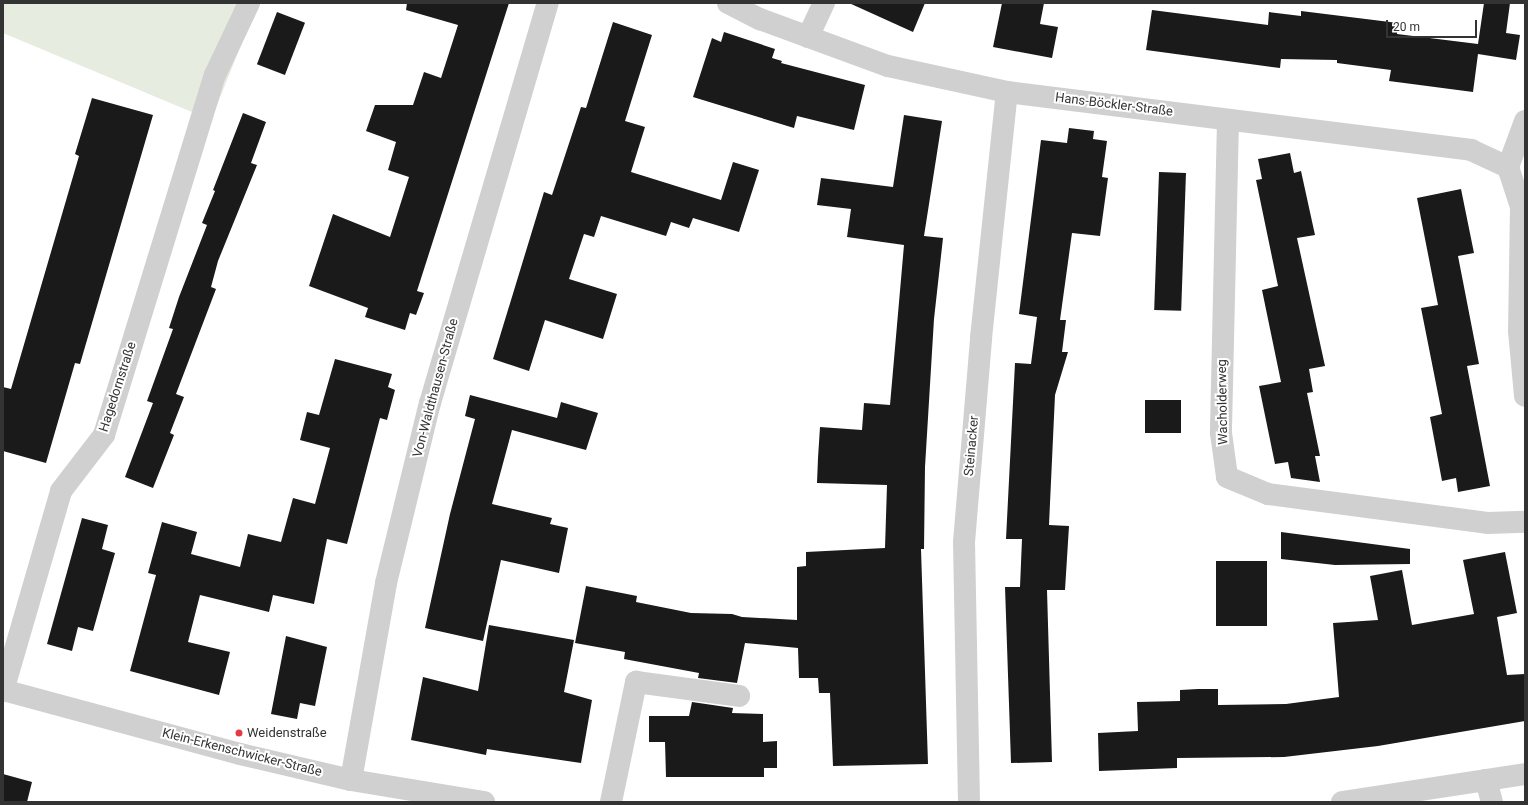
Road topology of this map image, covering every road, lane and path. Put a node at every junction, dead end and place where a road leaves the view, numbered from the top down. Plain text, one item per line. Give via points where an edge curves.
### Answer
1 (249, 3) edge
2 (548, 3) edge
3 (728, 3) edge
4 (824, 3) edge
5 (808, 37) junction
6 (1008, 92) junction
7 (1228, 120) junction
8 (1522, 127) edge
9 (1508, 167) junction
10 (1525, 396) edge
11 (1525, 522) edge
12 (3, 691) edge
13 (739, 696) dead end
14 (1525, 774) edge
15 (351, 780) junction
16 (1486, 780) junction
17 (1416, 796) edge
18 (484, 802) edge
19 (611, 802) edge
20 (969, 802) edge
21 (1342, 802) edge
22 (1492, 802) edge

1 - 12 street, Hagedornstraße via 215,75 104,435 61,491
2 - 15 street, Von-Waldthausen-Straße via 430,403 386,583
3 - 5 street, Hans-Böckler-Straße via 760,19
4 - 5 street
5 - 6 street, Hans-Böckler-Straße via 888,66
6 - 7 street, Hans-Böckler-Straße
6 - 20 street, Steinacker via 981,338 964,542
7 - 9 street, Hans-Böckler-Straße via 1471,150
7 - 11 street, Wacholderweg via 1221,433 1227,477 1268,494 1487,523
8 - 9 street
9 - 10 street via 1522,207 1519,331
12 - 15 street, Klein-Erkenschwicker-Straße via 240,754
13 - 19 street via 636,682
14 - 16 street
15 - 18 street, Klein-Erkenschwicker-Straße
16 - 17 street
16 - 22 street
17 - 21 street

